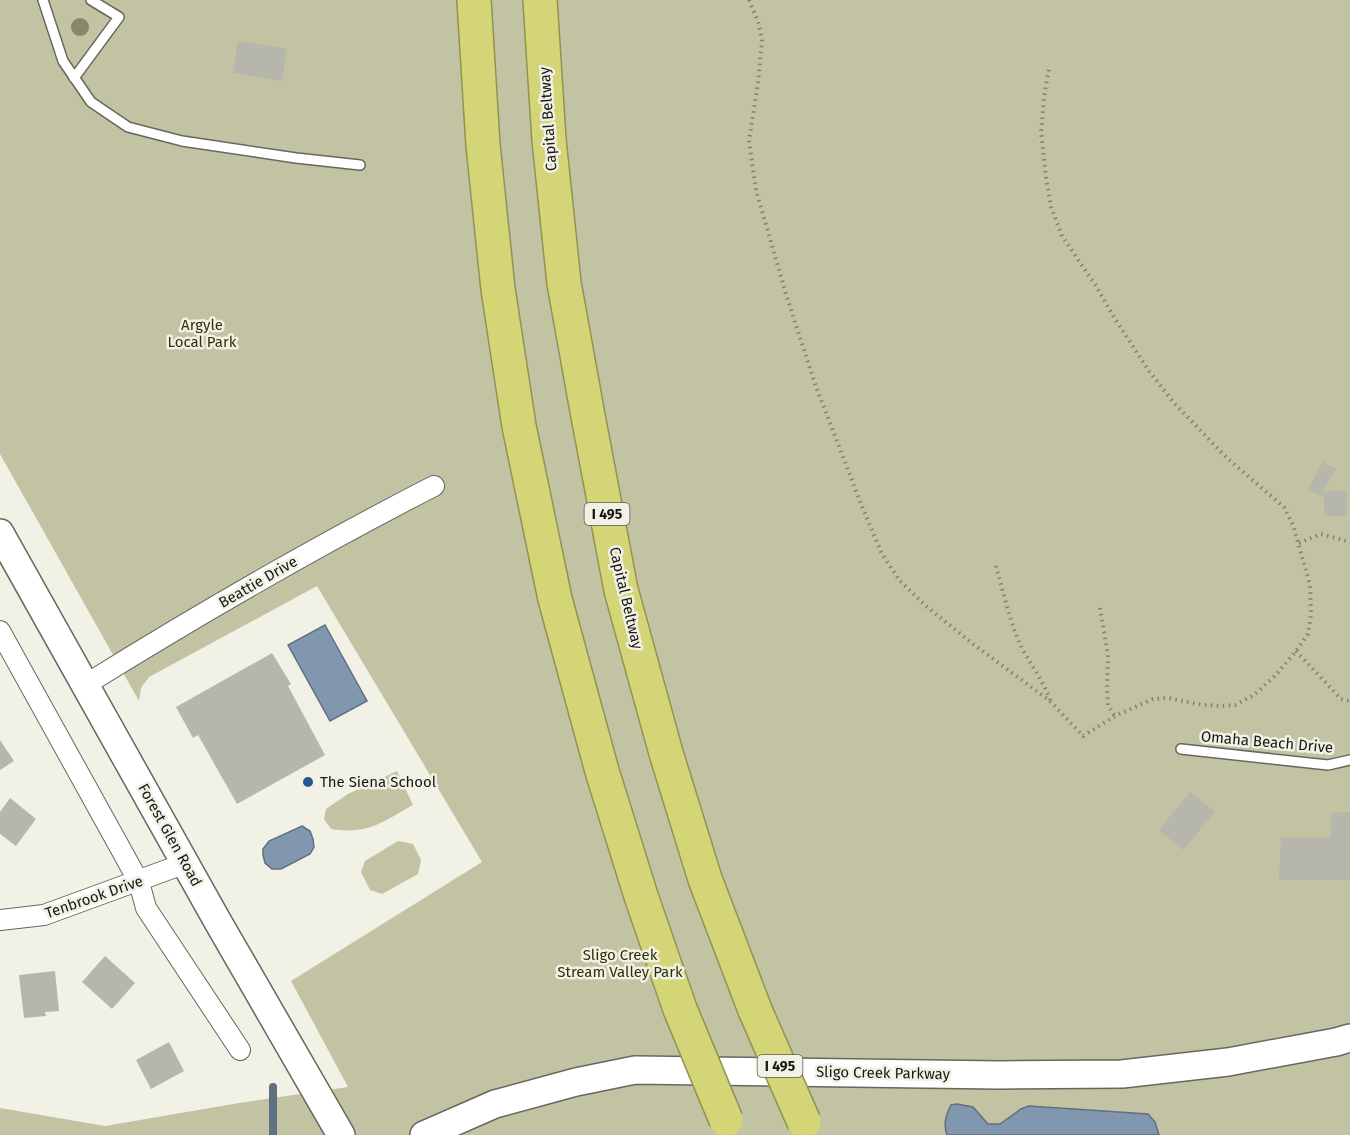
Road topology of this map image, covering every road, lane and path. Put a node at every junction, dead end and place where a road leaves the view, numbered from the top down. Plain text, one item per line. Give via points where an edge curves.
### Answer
1 (43, 0) edge
2 (91, 0) edge
3 (474, 0) edge
4 (540, 0) edge
5 (749, 0) edge
6 (1049, 69) dead end
7 (74, 78) junction
8 (360, 165) dead end
9 (434, 486) dead end
10 (0, 533) edge
11 (1350, 542) edge
12 (1299, 543) junction
13 (996, 566) dead end
14 (1100, 608) dead end
15 (0, 631) edge
16 (1296, 651) junction
17 (85, 685) junction
18 (1050, 701) junction
19 (1350, 701) edge
20 (1115, 716) junction
21 (1181, 749) dead end
22 (1350, 760) edge
23 (186, 863) junction
24 (139, 882) junction
25 (0, 920) edge
26 (1350, 1038) edge
27 (240, 1050) dead end
28 (730, 1127) edge
29 (807, 1129) edge
30 (341, 1135) edge
31 (424, 1135) edge

1 - 7 lane via 63,61
2 - 7 lane via 119,17
3 - 28 highway, bridge via 483,146 498,289 519,426 555,599 641,896 680,1009
4 - 29 highway, Capital Beltway / I 495, bridge via 564,283 621,590 705,879 755,1010
5 - 18 path via 762,41 749,141 756,190 815,384 882,554 900,581 927,607
6 - 12 path via 1041,132 1051,207 1062,236 1149,371 1199,430 1284,507
7 - 8 lane via 91,102 128,127 182,141
9 - 17 street, Beattie Drive via 280,569
10 - 17 street, Forest Glen Road
11 - 12 path via 1321,534
12 - 16 path via 1310,585 1311,615 1308,634
13 - 18 path via 1018,640
14 - 20 path via 1108,655 1108,705
15 - 24 street
16 - 19 path via 1341,699
16 - 20 path via 1254,695 1235,705 1153,699
17 - 23 street, Forest Glen Road
18 - 20 path via 1083,736
21 - 22 lane, Omaha Beach Drive via 1328,765
23 - 24 street, Tenbrook Drive
23 - 30 street, Forest Glen Road
24 - 25 street, Tenbrook Drive via 44,915
24 - 27 street via 146,908
26 - 31 street, Sligo Creek Parkway via 1228,1062 1122,1074 635,1070 495,1104

